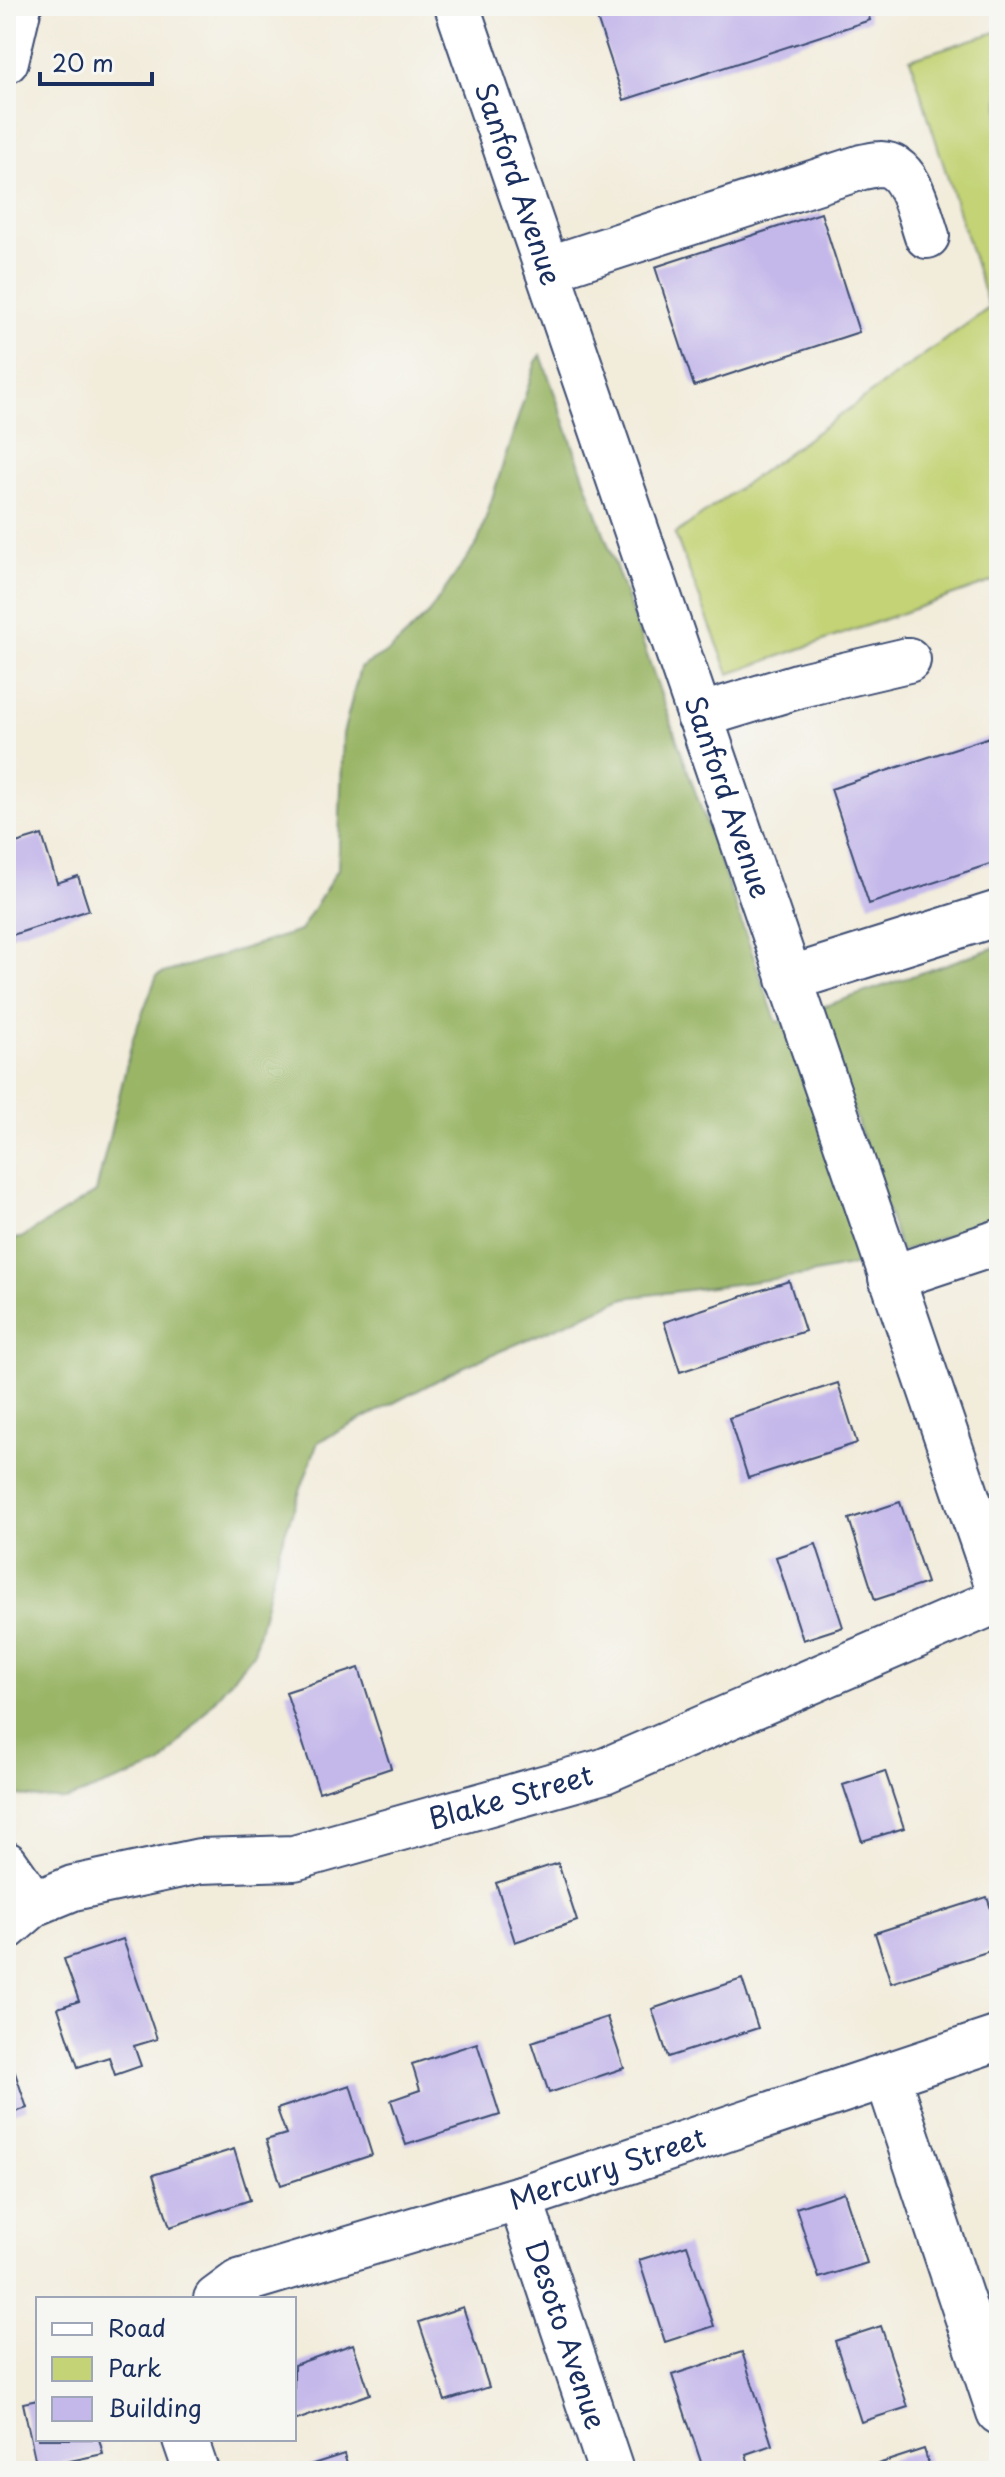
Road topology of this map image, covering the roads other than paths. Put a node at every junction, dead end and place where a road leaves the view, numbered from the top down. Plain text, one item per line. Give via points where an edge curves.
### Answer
1 (19, 6) edge
2 (457, 6) edge
3 (6, 61) edge
4 (927, 236) dead end
5 (547, 269) junction
6 (908, 660) dead end
7 (699, 716) junction
8 (999, 913) edge
9 (789, 979) junction
10 (999, 1242) edge
11 (891, 1278) junction
12 (999, 1590) edge
13 (999, 1600) edge
14 (6, 1864) edge
15 (20, 1916) edge
16 (999, 2038) edge
17 (887, 2076) junction
18 (520, 2198) junction
19 (219, 2297) edge
20 (999, 2412) edge
21 (186, 2441) edge
22 (196, 2471) edge
23 (611, 2471) edge

1 - 3 street
2 - 5 street, Sanford Avenue
4 - 5 street via 907,183 897,169 883,164
5 - 7 street, Sanford Avenue
6 - 7 street
7 - 9 street, Sanford Avenue
8 - 9 street
9 - 11 street, Sanford Avenue
10 - 11 street
11 - 12 street, Sanford Avenue
13 - 15 street, Blake Street via 604,1771 294,1858 200,1861 73,1888
14 - 15 street
16 - 17 street, Mercury Street
17 - 18 street, Mercury Street
17 - 20 street
18 - 19 street, Mercury Street via 239,2282
18 - 23 street, Desoto Avenue
21 - 22 street

